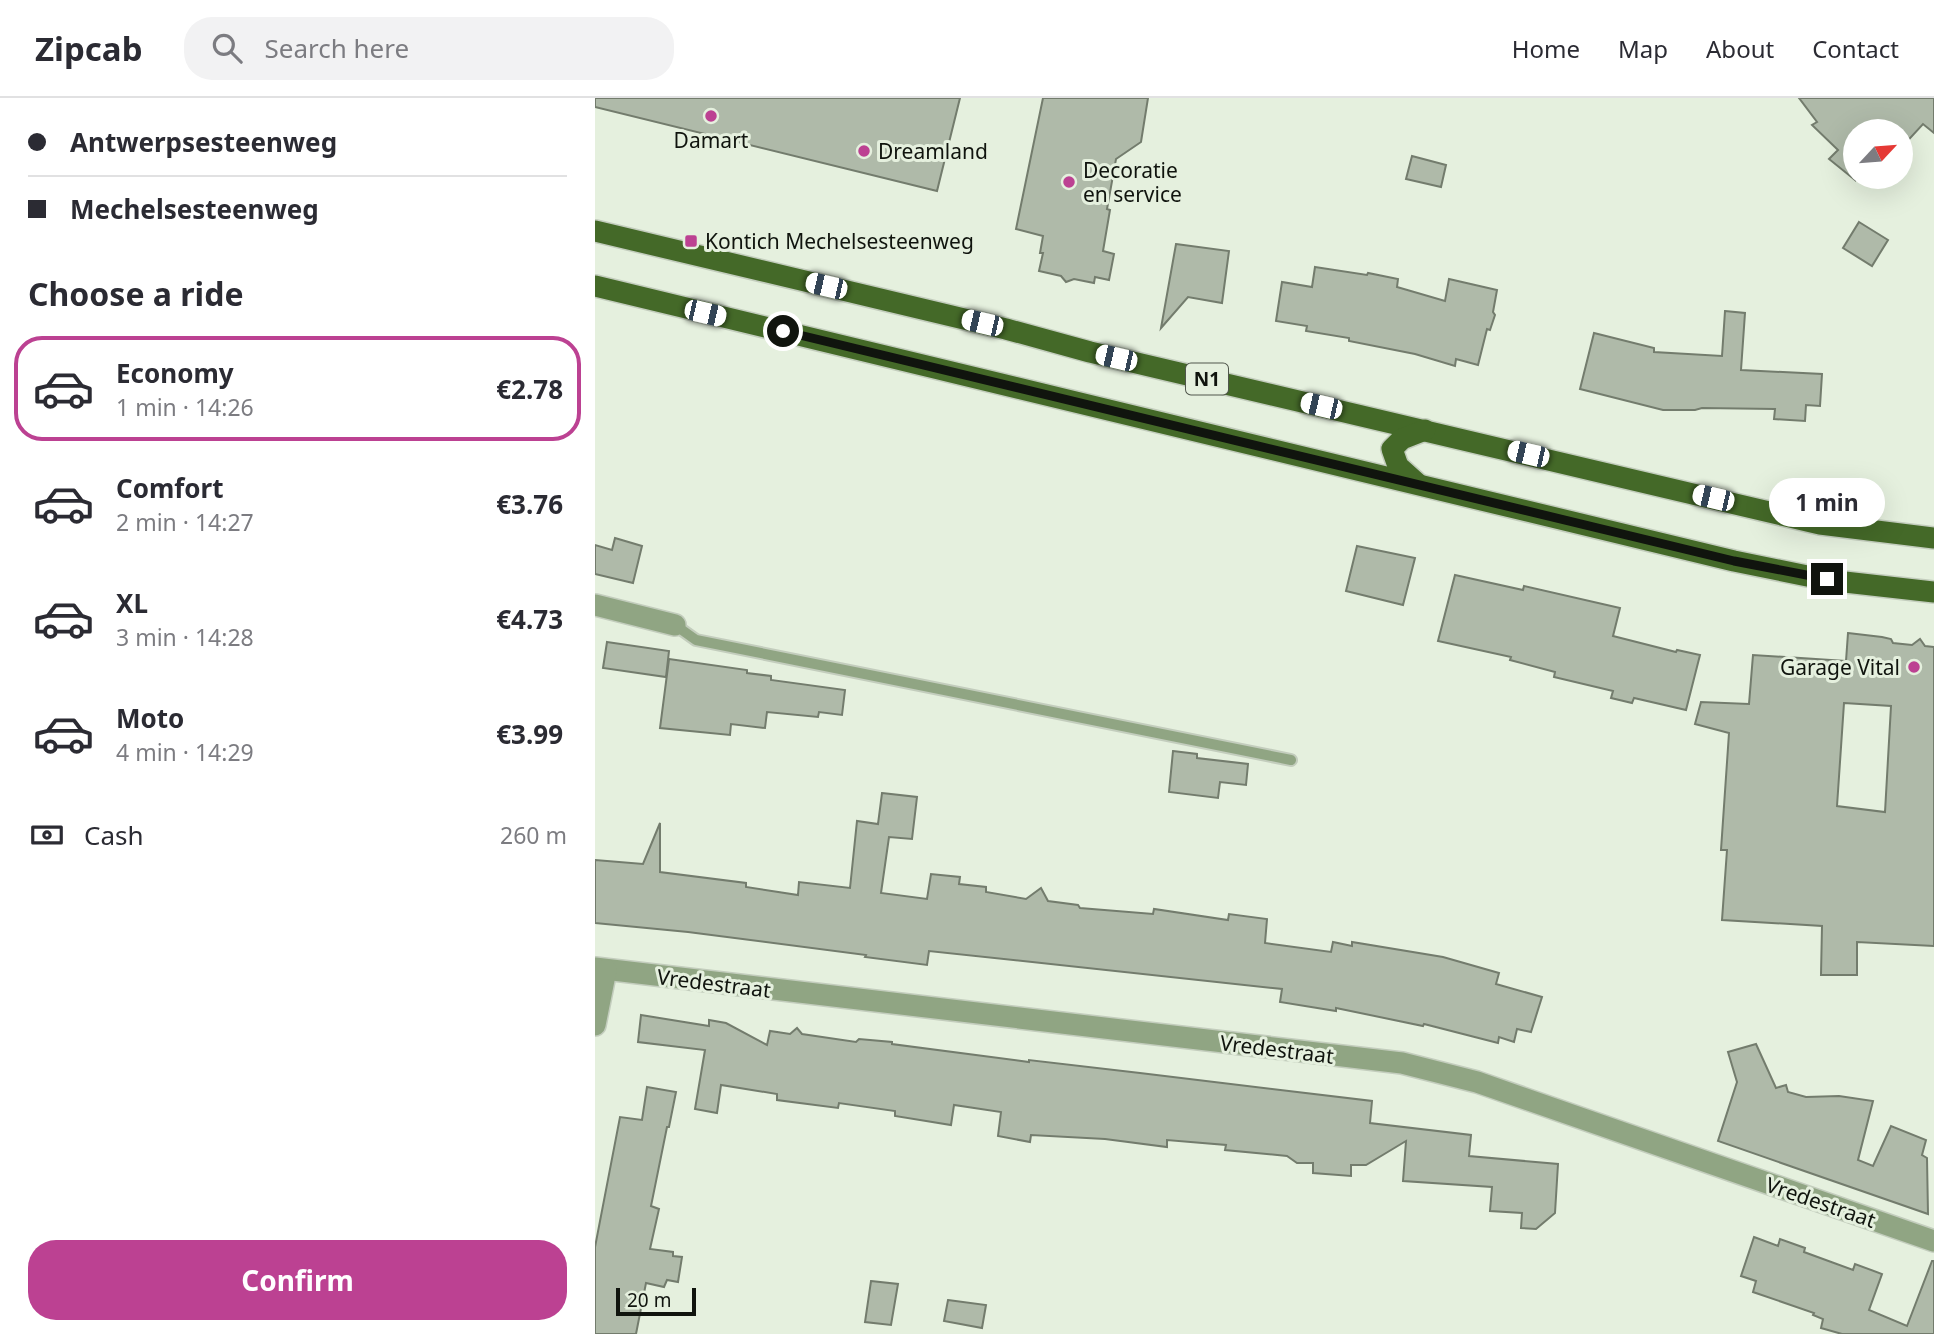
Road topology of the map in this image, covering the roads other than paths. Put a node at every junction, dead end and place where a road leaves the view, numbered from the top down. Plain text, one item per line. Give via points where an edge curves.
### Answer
1 (595, 231) edge
2 (595, 286) edge
3 (1372, 418) junction
4 (1425, 430) junction
5 (1392, 449) junction
6 (1365, 472) junction
7 (1420, 485) junction
8 (1934, 538) edge
9 (1934, 592) edge
10 (595, 605) edge
11 (675, 625) joint
12 (1291, 760) dead end
13 (601, 969) edge
14 (595, 1026) edge
15 (1934, 1241) edge

1 - 3 main road, N1
2 - 6 main road
3 - 4 main road, N1
3 - 5 main road via 1390,438
4 - 5 main road via 1402,439
4 - 8 main road, N1 via 1819,524
5 - 6 main road
5 - 7 main road via 1398,466
6 - 7 main road
7 - 9 main road via 1734,561 1827,579
10 - 11 street
11 - 12 lane via 696,640
13 - 14 street
13 - 15 street, Vredestraat via 1402,1063 1477,1082

